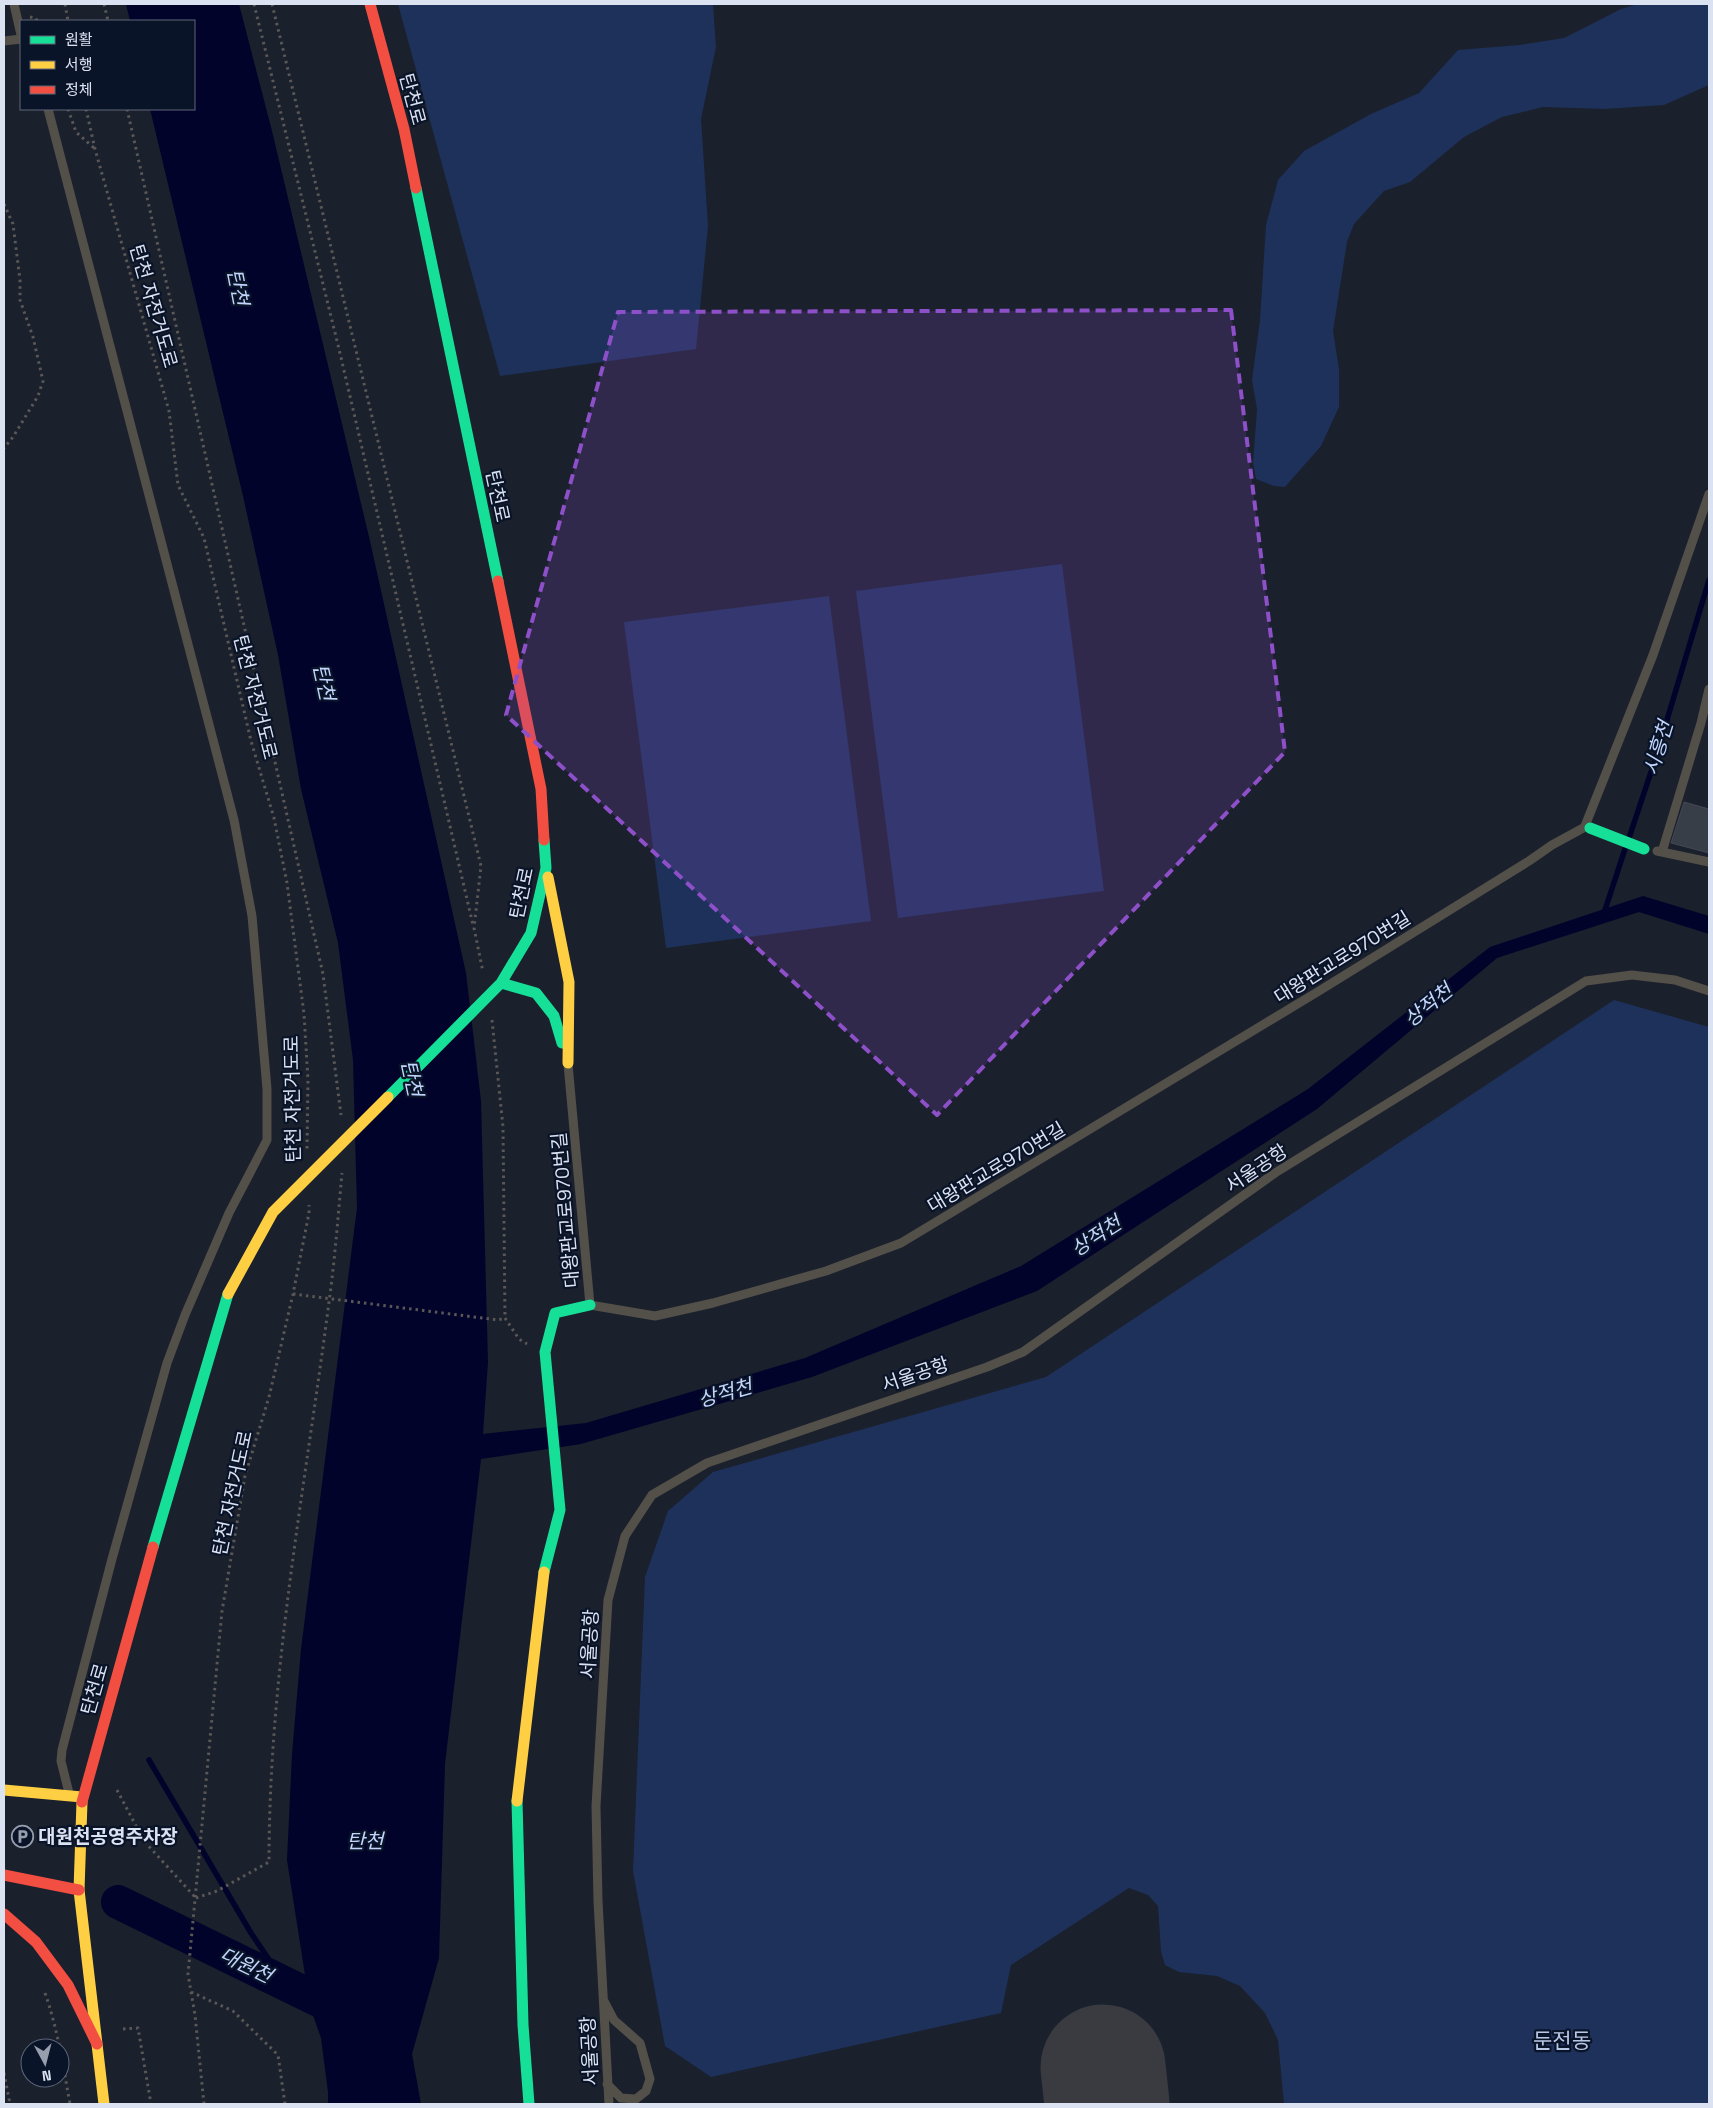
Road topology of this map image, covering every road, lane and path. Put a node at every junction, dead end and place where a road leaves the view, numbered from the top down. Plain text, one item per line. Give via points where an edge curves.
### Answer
1 (14, 4) edge
2 (65, 4) edge
3 (104, 4) edge
4 (254, 4) edge
5 (272, 4) edge
6 (370, 4) edge
7 (68, 20) edge
8 (108, 20) edge
9 (20, 31) edge
10 (20, 39) edge
11 (4, 41) edge
12 (48, 110) edge
13 (68, 110) edge
14 (86, 110) edge
15 (95, 149) junction
16 (4, 204) edge
17 (4, 448) edge
18 (1709, 494) edge
19 (1709, 688) edge
20 (1588, 827) junction
21 (1644, 849) joint
22 (1662, 852) junction
23 (1709, 862) edge
24 (546, 868) junction
25 (474, 928) junction
26 (484, 975) dead end
27 (499, 986) junction
28 (1709, 991) edge
29 (492, 1013) dead end
30 (568, 1063) junction
31 (307, 1157) dead end
32 (309, 1204) dead end
33 (293, 1294) junction
34 (590, 1304) junction
35 (505, 1318) junction
36 (546, 1352) junction
37 (4, 1790) edge
38 (118, 1790) dead end
39 (76, 1797) junction
40 (4, 1875) edge
41 (234, 1882) dead end
42 (79, 1890) junction
43 (196, 1898) junction
44 (4, 1914) edge
45 (44, 1991) dead end
46 (191, 1992) junction
47 (603, 1999) junction
48 (123, 2029) dead end
49 (97, 2044) junction
50 (4, 2073) edge
51 (608, 2084) junction
52 (10, 2104) edge
53 (70, 2104) edge
54 (104, 2104) edge
55 (152, 2104) edge
56 (204, 2104) edge
57 (286, 2104) edge
58 (529, 2104) edge
59 (609, 2104) edge

1 - 9 lane
2 - 7 path
3 - 8 path
4 - 25 path via 339,349
5 - 25 path via 481,866
6 - 24 main road, 탄천로 via 404,129 541,789
10 - 11 lane
12 - 39 lane via 234,820 252,916 267,1089 267,1140 229,1213 184,1315 167,1363 115,1550 61,1761
13 - 15 path via 76,132
14 - 15 path, 탄천 자전거도로
15 - 31 path, 탄천 자전거도로 via 169,411 178,484 204,538 251,741 274,818 287,883 304,1014 308,1080
16 - 17 path via 13,224 20,300 43,381 38,396
18 - 20 lane
19 - 22 lane
20 - 21 main road
20 - 34 lane, 대왕판교로970번길 via 1552,845 1319,991 901,1243 826,1271 655,1316
21 - 22 lane
22 - 23 lane
24 - 27 main road, 탄천로 via 531,933
24 - 30 main road via 569,982
25 - 26 path
27 - 30 main road via 536,993 554,1016
27 - 39 main road, 탄천로 via 273,1212 226,1295
28 - 47 lane, 서울공항 via 1675,980 1632,974 1586,981 1275,1173 1023,1352 707,1462 652,1495 625,1536 608,1600 596,1806
29 - 35 path via 503,1127
30 - 34 lane, 대왕판교로970번길
32 - 33 path, 탄천 자전거도로
33 - 35 path via 498,1320
33 - 43 path, 탄천 자전거도로 via 269,1397 245,1476 222,1611
34 - 36 main road via 555,1313
35 - 36 path via 519,1339
36 - 58 main road via 560,1510 544,1571 516,1810 523,2025
37 - 39 main road
38 - 43 path via 144,1841
39 - 42 main road, 탄천로
40 - 42 main road
41 - 43 path via 217,1892
42 - 49 main road, 탄천로
43 - 46 path, 탄천 자전거도로 via 188,1974
44 - 49 main road via 36,1942 68,1985
45 - 53 path via 61,2048
46 - 56 path, 탄천 자전거도로
46 - 57 path via 233,2011 278,2055
47 - 51 lane, 서울공항
47 - 51 lane via 614,2020 640,2043 650,2079 646,2091 636,2099 622,2098
48 - 55 path via 138,2028
49 - 54 main road, 탄천로
50 - 52 path
51 - 59 lane, 서울공항

